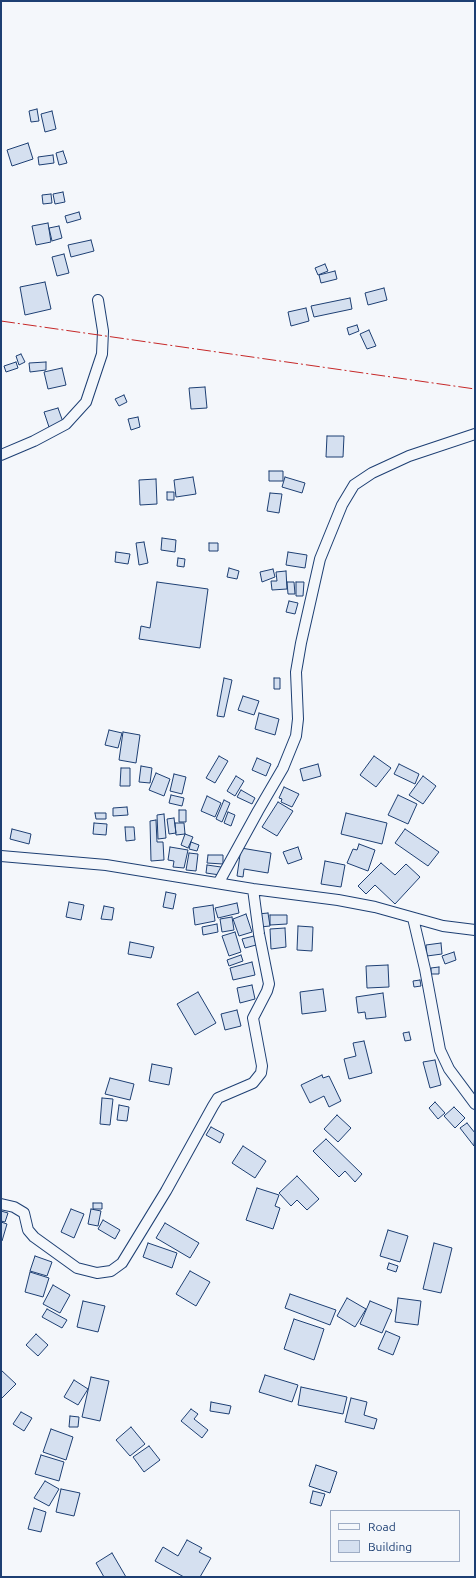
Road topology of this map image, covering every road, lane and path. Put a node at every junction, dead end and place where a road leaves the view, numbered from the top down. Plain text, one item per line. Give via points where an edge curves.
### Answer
1 (98, 300) dead end
2 (475, 434) edge
3 (1, 455) edge
4 (1, 856) edge
5 (219, 882) junction
6 (253, 889) junction
7 (413, 918) junction
8 (475, 930) edge
9 (475, 1104) edge
10 (1, 1204) edge

1 - 3 street via 103,331 102,354 86,402 66,424
2 - 5 street via 409,456 372,473 354,485 342,505 320,559 301,643 296,672 296,736 283,768
4 - 5 street via 106,865
5 - 6 street
6 - 7 street via 375,906
6 - 10 street via 269,984 253,1018 261,1073 253,1083 218,1098 122,1263 111,1271 97,1273 77,1268 34,1237 28,1230 24,1213
7 - 8 street via 443,926
7 - 9 street via 440,1050 449,1069

